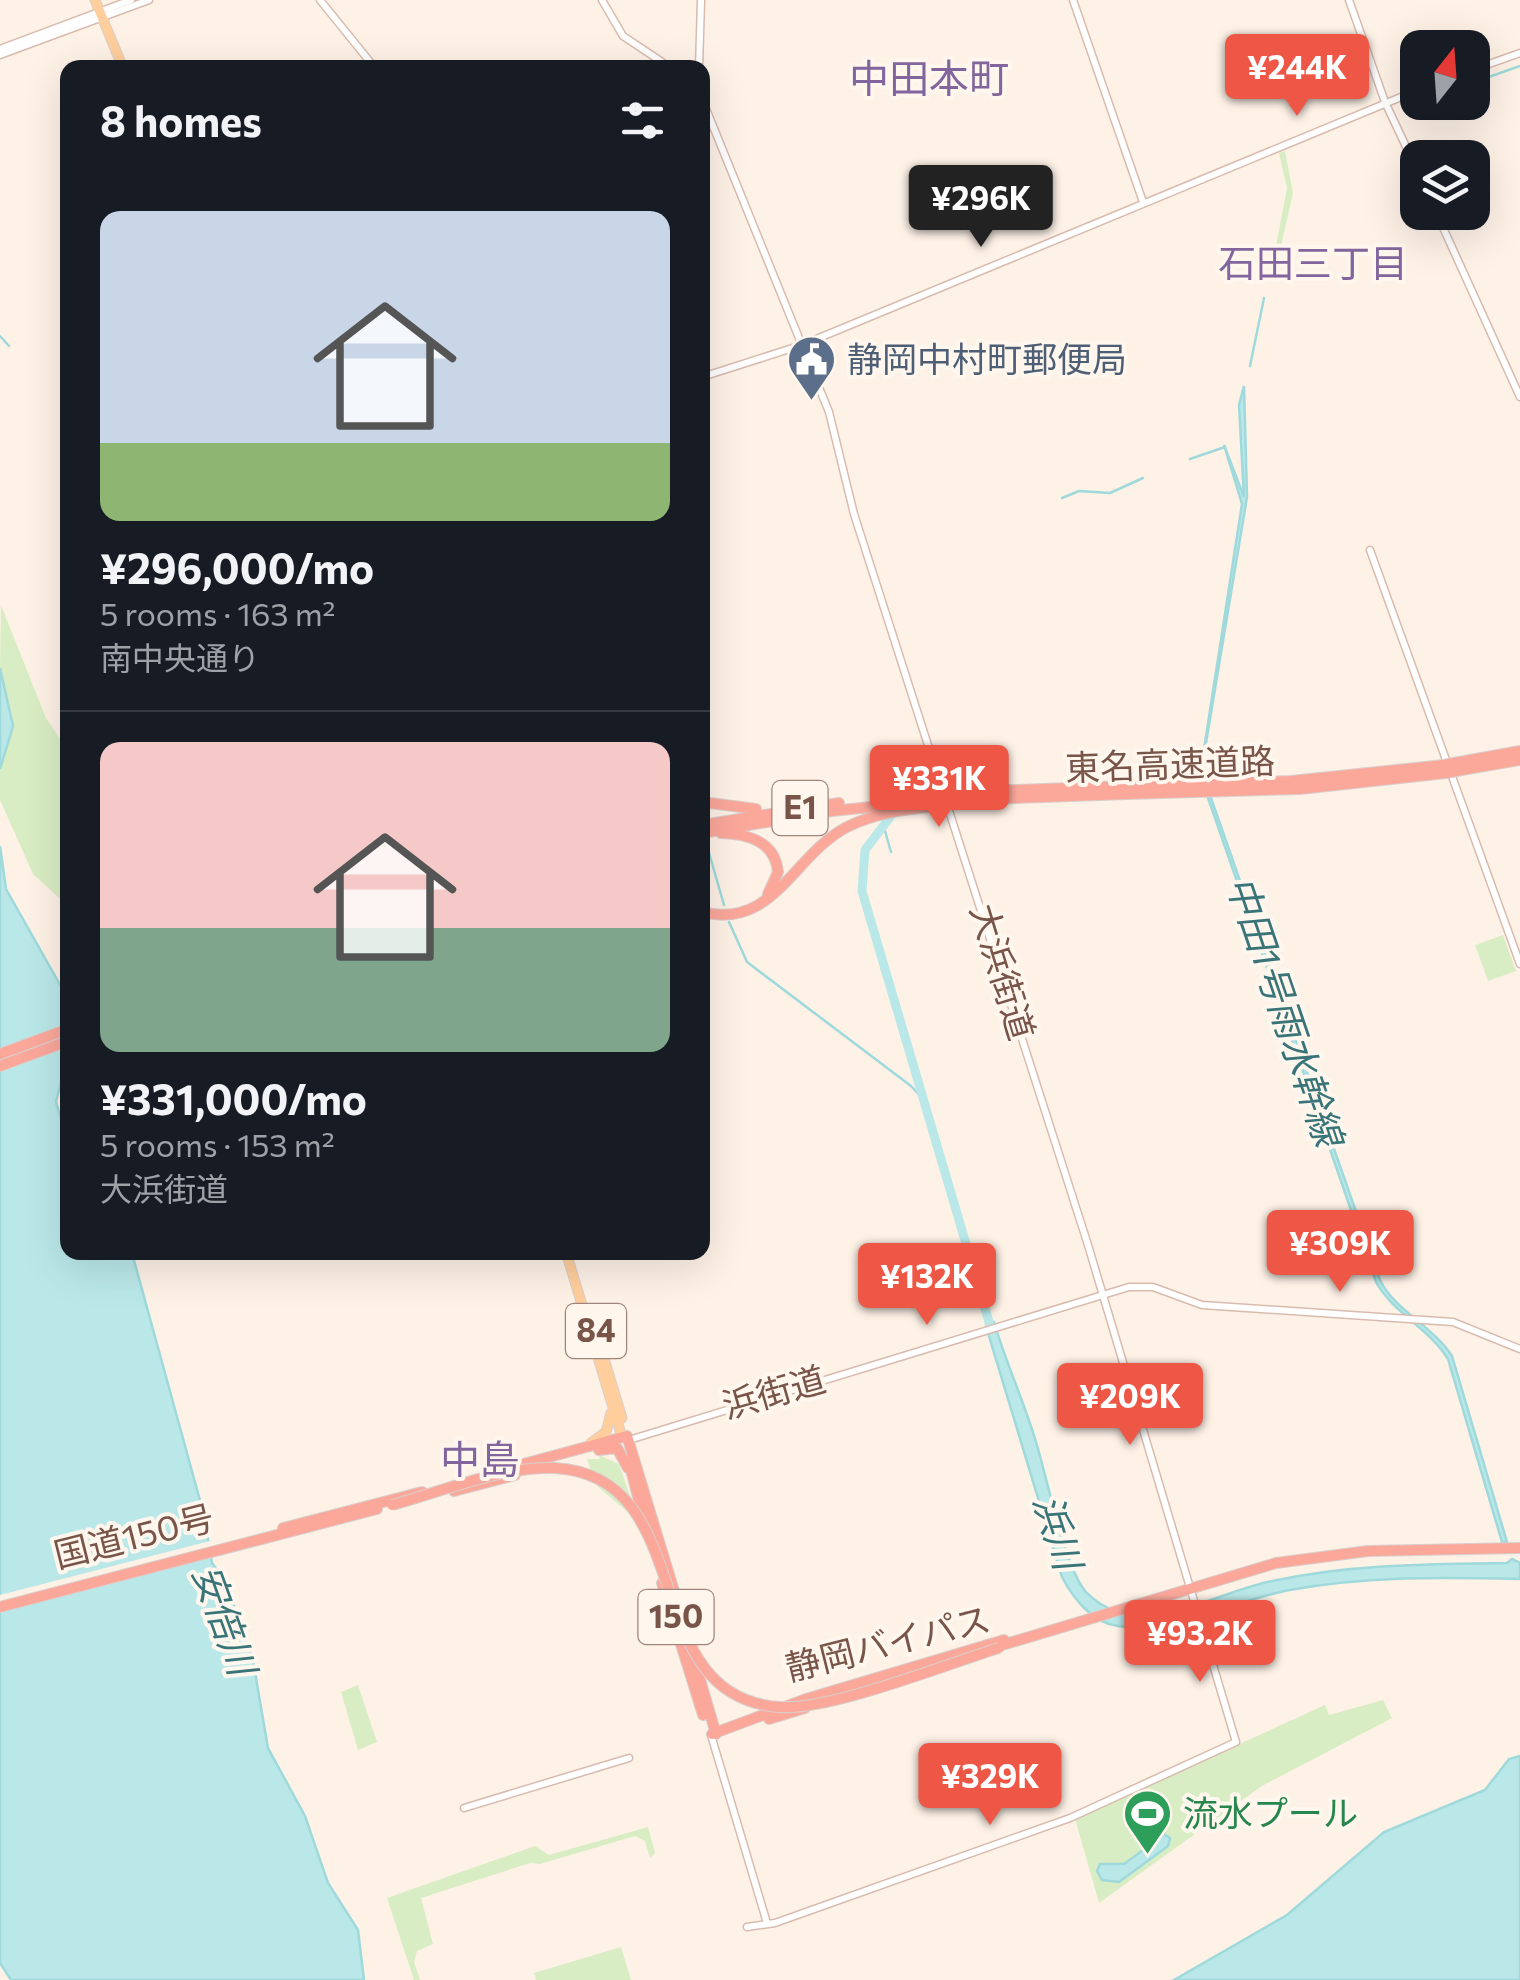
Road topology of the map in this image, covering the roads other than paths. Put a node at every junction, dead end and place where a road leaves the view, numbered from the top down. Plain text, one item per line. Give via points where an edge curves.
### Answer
1 (95, 0) edge
2 (132, 0) edge
3 (149, 0) edge
4 (320, 0) edge
5 (602, 0) edge
6 (702, 0) edge
7 (1073, 0) edge
8 (1349, 0) edge
9 (101, 17) junction
10 (0, 52) edge
11 (1520, 53) edge
12 (120, 60) edge
13 (369, 60) edge
14 (659, 60) edge
15 (700, 60) edge
16 (1490, 64) edge
17 (1400, 97) edge
18 (1385, 102) junction
19 (710, 119) edge
20 (1403, 140) edge
21 (1144, 202) junction
22 (1444, 230) edge
23 (802, 345) junction
24 (710, 374) edge
25 (1520, 397) edge
26 (1370, 550) dead end
27 (1520, 751) edge
28 (1520, 760) edge
29 (1450, 768) junction
30 (1127, 790) junction
31 (936, 800) junction
32 (903, 802) junction
33 (710, 803) edge
34 (790, 809) junction
35 (710, 829) edge
36 (710, 829) edge
37 (710, 831) edge
38 (710, 911) edge
39 (710, 912) edge
40 (1520, 964) edge
41 (60, 1033) edge
42 (60, 1044) edge
43 (0, 1054) edge
44 (0, 1066) edge
45 (571, 1260) edge
46 (571, 1260) edge
47 (1103, 1295) junction
48 (1520, 1349) edge
49 (610, 1404) junction
50 (625, 1439) junction
51 (599, 1450) junction
52 (550, 1457) junction
53 (634, 1482) junction
54 (392, 1503) joint
55 (283, 1531) junction
56 (1520, 1551) edge
57 (1191, 1593) junction
58 (0, 1604) edge
59 (1049, 1632) junction
60 (714, 1733) junction
61 (629, 1758) dead end
62 (464, 1808) dead end
63 (767, 1922) junction
64 (747, 1928) dead end

1 - 9 main road
2 - 9 street
3 - 9 street
4 - 13 street
5 - 14 street via 622,36
6 - 15 street
7 - 21 street
8 - 18 street
9 - 10 street
9 - 12 main road
11 - 16 street
17 - 18 street
18 - 20 street
18 - 21 street
19 - 23 street, 大浜街道
21 - 23 street
22 - 25 street
23 - 24 street
23 - 47 street, 大浜街道 via 829,412 854,514
26 - 40 street
27 - 29 highway, 東名高速道路 / E1
28 - 29 highway, 東名高速道路 / E1
29 - 30 highway, 東名高速道路 / E1 via 1339,782
30 - 31 highway, 東名高速道路 / E1, bridge
30 - 31 highway, 東名高速道路 / E1, bridge
31 - 32 highway, 東名高速道路 / E1
32 - 34 highway, 東名高速道路 / E1
32 - 35 highway, 東名高速道路 / E1
32 - 39 highway via 821,844 754,910
33 - 34 highway
34 - 36 highway, 東名高速道路 / E1
37 - 38 highway via 761,841 774,854 778,872 768,894 751,906
41 - 43 highway
42 - 44 highway
45 - 49 main road, 84
46 - 50 main road, 84
47 - 48 street, 浜街道 via 1146,1286 1202,1306 1428,1320 1466,1326
47 - 50 street, 浜街道
47 - 57 street, 大浜街道
49 - 50 main road, 84
49 - 52 main road via 603,1436
50 - 51 highway, 国道150号 / 150
50 - 52 highway, 国道150号 / 150
50 - 53 highway, 150
50 - 60 highway, 150
51 - 53 highway, 150 via 620,1451
51 - 55 highway, 国道150号 / 150
52 - 55 highway, 国道150号 / 150
53 - 60 highway, 150
54 - 55 highway, 国道150号 / 150
54 - 59 highway, 静岡バイパス / 150, bridge via 540,1469 606,1484 648,1528 698,1664 729,1692 768,1706 819,1703
55 - 58 highway, 国道150号 / 150
56 - 57 highway, 静岡バイパス / 150 via 1338,1553 1258,1566
57 - 59 highway, 静岡バイパス / 150
57 - 63 street, 大浜街道 via 1236,1742 1070,1818
59 - 60 highway, 150 via 936,1658
60 - 63 street
61 - 62 street
63 - 64 street

